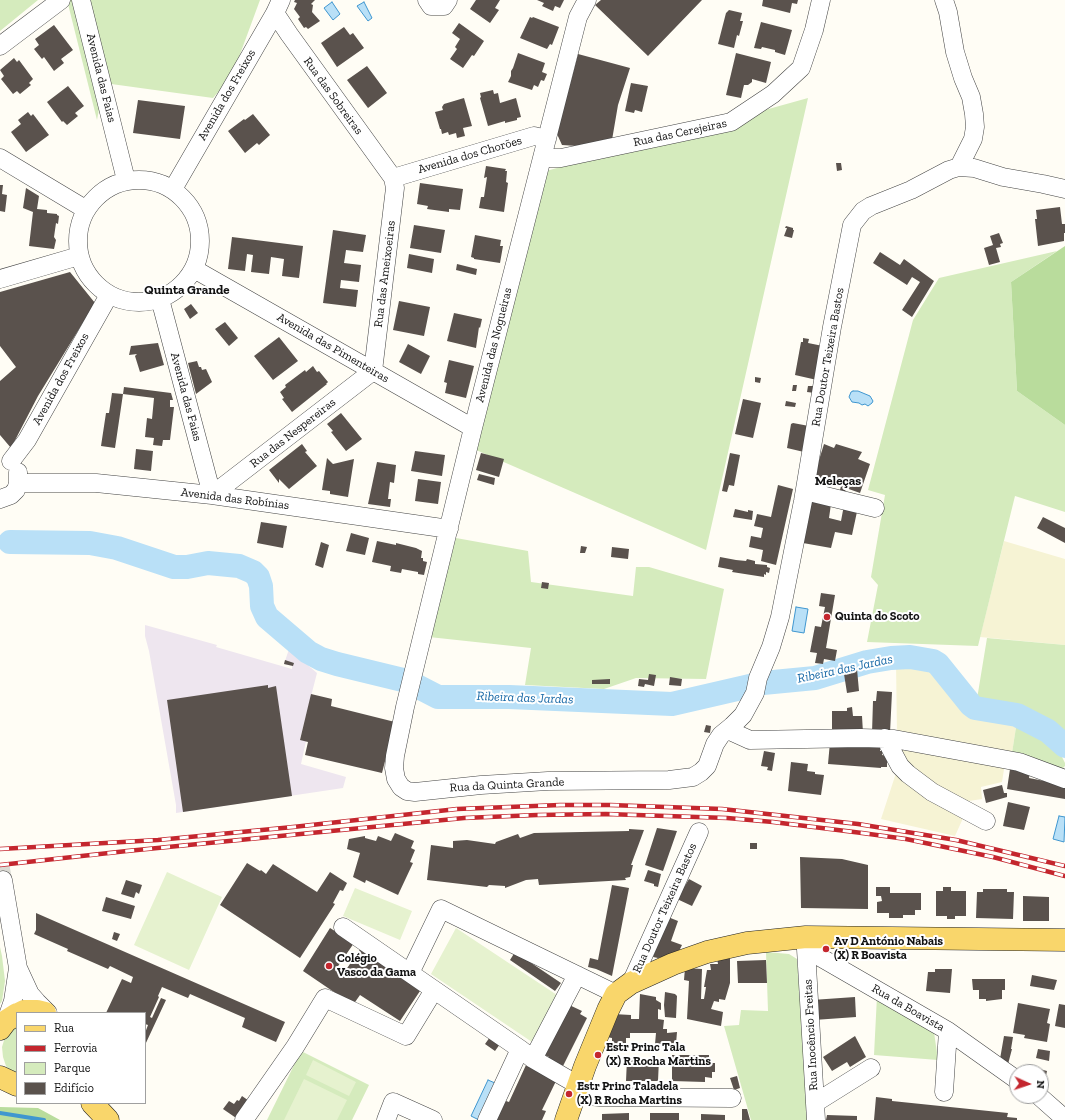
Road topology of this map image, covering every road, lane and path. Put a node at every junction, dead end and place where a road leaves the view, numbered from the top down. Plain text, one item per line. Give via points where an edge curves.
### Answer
1 (61, 0) edge
2 (81, 0) edge
3 (427, 0) edge
4 (448, 0) edge
5 (586, 0) edge
6 (821, 0) edge
7 (944, 0) edge
8 (278, 6) edge
9 (0, 46) edge
10 (546, 139) junction
11 (0, 158) edge
12 (542, 158) junction
13 (959, 167) junction
14 (393, 178) junction
15 (126, 180) junction
16 (172, 189) junction
17 (1065, 189) edge
18 (85, 209) junction
19 (79, 256) junction
20 (194, 269) junction
21 (0, 279) edge
22 (109, 295) junction
23 (160, 299) junction
24 (373, 370) junction
25 (473, 428) junction
26 (5, 459) edge
27 (18, 483) junction
28 (805, 491) junction
29 (212, 495) junction
30 (0, 499) edge
31 (875, 508) dead end
32 (449, 529) junction
33 (411, 685) joint
34 (728, 730) junction
35 (885, 738) junction
36 (707, 766) joint
37 (1065, 779) edge
38 (986, 821) dead end
39 (699, 832) dead end
40 (3, 880) dead end
41 (343, 927) dead end
42 (1065, 940) edge
43 (806, 943) junction
44 (18, 968) junction
45 (410, 973) junction
46 (577, 975) junction
47 (624, 989) junction
48 (434, 990) junction
49 (22, 1012) edge
50 (41, 1012) edge
51 (47, 1012) edge
52 (11, 1019) edge
53 (948, 1031) junction
54 (526, 1054) junction
55 (871, 1068) dead end
56 (1009, 1074) edge
57 (577, 1090) junction
58 (944, 1092) dead end
59 (732, 1098) dead end
60 (1048, 1104) edge
61 (816, 1112) edge
62 (425, 1118) edge
63 (1065, 1119) edge
64 (244, 1120) edge
65 (386, 1120) edge
66 (487, 1120) edge
67 (566, 1120) edge

1 - 9 street
2 - 15 street, Avenida das Faias
3 - 4 street via 431,6 444,6
5 - 10 street, Avenida das Nogueiras via 578,17
6 - 12 street, Rua das Cerejeiras via 801,68 772,94 732,122 561,158
7 - 13 street via 955,52 974,114 973,139
8 - 14 street, Rua das Sobreiras via 289,34
8 - 16 street, Avenida dos Freixos
10 - 12 street, Avenida das Nogueiras
10 - 14 street, Avenida dos Chorões via 534,136
11 - 18 street
12 - 25 street, Avenida das Nogueiras
13 - 17 street via 974,168 1003,177
13 - 28 street, Rua Doutor Teixeira Bastos via 871,206 863,211 852,225
14 - 24 street, Rua das Ameixoeiras via 395,188
15 - 16 street via 143,179
15 - 18 street via 97,195
16 - 20 street via 187,203 196,218 200,235
18 - 19 street via 77,240
19 - 21 street
19 - 22 street via 85,272
20 - 23 street via 175,291
20 - 24 street, Avenida das Pimenteiras
22 - 23 street via 126,302
22 - 26 street, Avenida dos Freixos via 27,440
23 - 29 street, Avenida das Faias
24 - 25 street, Avenida das Pimenteiras
24 - 29 street, Rua das Nespereiras
25 - 32 street, Avenida das Nogueiras
26 - 27 street via 18,471
27 - 29 street, Avenida das Robínias via 96,483
27 - 30 street via 11,495
28 - 31 street
28 - 34 street, Rua Doutor Teixeira Bastos via 780,617 771,647 743,715
29 - 32 street, Avenida das Robínias
32 - 33 street, Avenida das Nogueiras
33 - 36 street, Rua da Quinta Grande via 394,768 396,780 407,791 548,781 684,779 693,777
34 - 35 street via 750,740
34 - 36 street, Rua Doutor Teixeira Bastos via 715,744
35 - 37 street via 1019,762
35 - 38 street via 900,766 908,774 932,792
39 - 47 street, Rua Doutor Teixeira Bastos
40 - 44 street
41 - 45 street
42 - 43 main road
43 - 47 main road via 747,944 707,952 673,964
43 - 53 street, Rua da Boavista
43 - 61 street, Rua Inocêncio Freitas
44 - 51 street via 30,994
44 - 52 street
45 - 46 street via 441,909
45 - 48 street
46 - 47 street
46 - 54 street
47 - 57 main road via 605,1017
48 - 54 street
48 - 64 street via 406,1036 325,998 295,1047
49 - 50 main road
53 - 56 street, Rua da Boavista
53 - 58 street
54 - 57 street
54 - 66 street
55 - 61 street
57 - 59 street via 600,1097
57 - 67 main road
60 - 63 street
62 - 65 street via 393,1102

